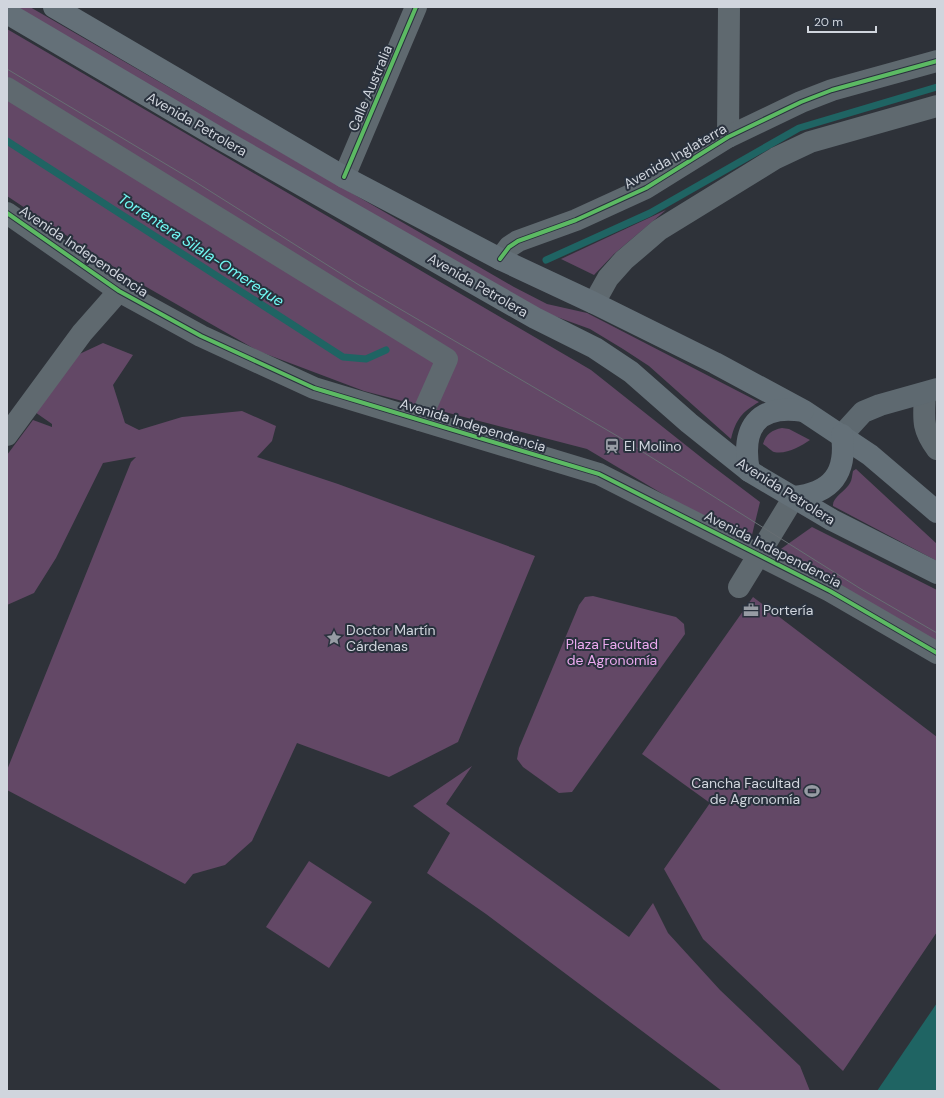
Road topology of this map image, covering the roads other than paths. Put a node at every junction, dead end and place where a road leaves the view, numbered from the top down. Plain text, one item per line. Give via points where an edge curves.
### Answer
1 (54, 7) edge
2 (416, 7) edge
3 (729, 7) edge
4 (7, 13) edge
5 (937, 61) edge
6 (7, 88) edge
7 (937, 106) edge
8 (728, 137) junction
9 (344, 177) junction
10 (7, 213) edge
11 (500, 259) junction
12 (119, 291) junction
13 (594, 303) junction
14 (931, 391) edge
15 (804, 411) junction
16 (420, 420) junction
17 (7, 435) edge
18 (842, 435) junction
19 (937, 449) edge
20 (749, 471) junction
21 (794, 498) junction
22 (937, 512) edge
23 (759, 554) junction
24 (937, 573) edge
25 (739, 587) dead end
26 (937, 653) edge

1 - 9 highway, Avenida Petrolera
2 - 9 street, Calle Australia
3 - 8 street
4 - 20 highway, Avenida Petrolera via 535,318 595,348 631,372
5 - 8 street, Avenida Inglaterra via 832,90
6 - 16 street via 447,358
7 - 13 street via 810,142 776,158 659,230 624,260 608,278
8 - 11 street, Avenida Inglaterra via 646,188 576,220 518,241 509,247
9 - 11 highway, Avenida Petrolera
10 - 12 street, Avenida Independencia
11 - 13 highway, Avenida Petrolera
12 - 16 street, Avenida Independencia via 200,336 314,388
12 - 17 street via 82,333
13 - 15 highway, Avenida Petrolera via 752,382
14 - 18 main road via 863,412
14 - 19 street via 924,421 927,436
15 - 18 highway, Avenida Petrolera
15 - 20 highway via 783,409 770,412 758,420 750,430 746,443
16 - 23 street, Avenida Independencia via 599,474
18 - 21 highway via 842,462 832,482 822,491
18 - 22 highway, Avenida Petrolera via 870,455
20 - 21 highway, Avenida Petrolera
21 - 23 street
21 - 24 highway, Avenida Petrolera
23 - 25 street
23 - 26 street, Avenida Independencia via 830,591

